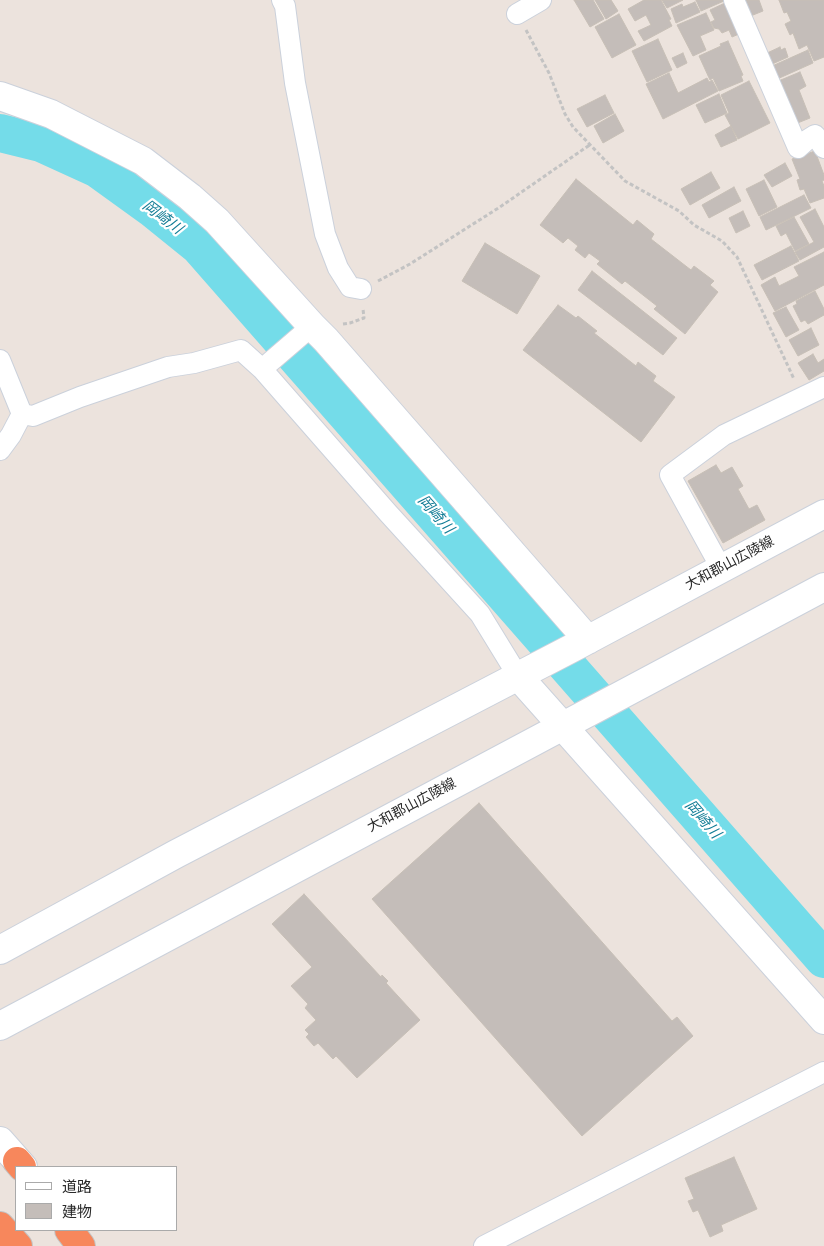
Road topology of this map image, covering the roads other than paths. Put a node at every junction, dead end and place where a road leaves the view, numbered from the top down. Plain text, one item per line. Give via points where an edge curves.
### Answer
1 (282, 0) edge
2 (541, 0) edge
3 (734, 0) edge
4 (517, 14) road end
5 (0, 96) edge
6 (821, 137) edge
7 (361, 289) road end
8 (312, 326) junction
9 (0, 360) edge
10 (262, 369) junction
11 (824, 387) edge
12 (22, 414) junction
13 (0, 450) edge
14 (824, 514) edge
15 (721, 568) junction
16 (824, 587) edge
17 (583, 642) junction
18 (523, 673) junction
19 (567, 723) junction
20 (0, 950) edge
21 (824, 1020) edge
22 (0, 1026) edge
23 (824, 1072) edge
24 (0, 1226) edge
25 (70, 1231) edge
26 (81, 1231) edge
27 (18, 1246) edge
28 (80, 1246) edge
29 (95, 1246) edge
30 (484, 1246) edge

1 - 7 street via 325,234 338,268 350,287
2 - 4 street
3 - 6 street via 798,148 807,140
5 - 8 main road via 51,114 143,160 217,221
8 - 10 street
8 - 17 main road
9 - 12 street
10 - 12 street via 241,350 194,363 168,366 33,416
10 - 18 street via 480,614
11 - 15 street via 724,435 670,475
12 - 13 street
14 - 15 main road, 大和郡山広陵線
15 - 17 main road, 大和郡山広陵線
16 - 19 main road, 大和郡山広陵線
17 - 18 main road, 大和郡山広陵線
18 - 19 main road
18 - 20 main road, 大和郡山広陵線
19 - 21 main road
19 - 22 main road, 大和郡山広陵線
23 - 30 street
24 - 27 highway
25 - 28 highway
26 - 29 main road

